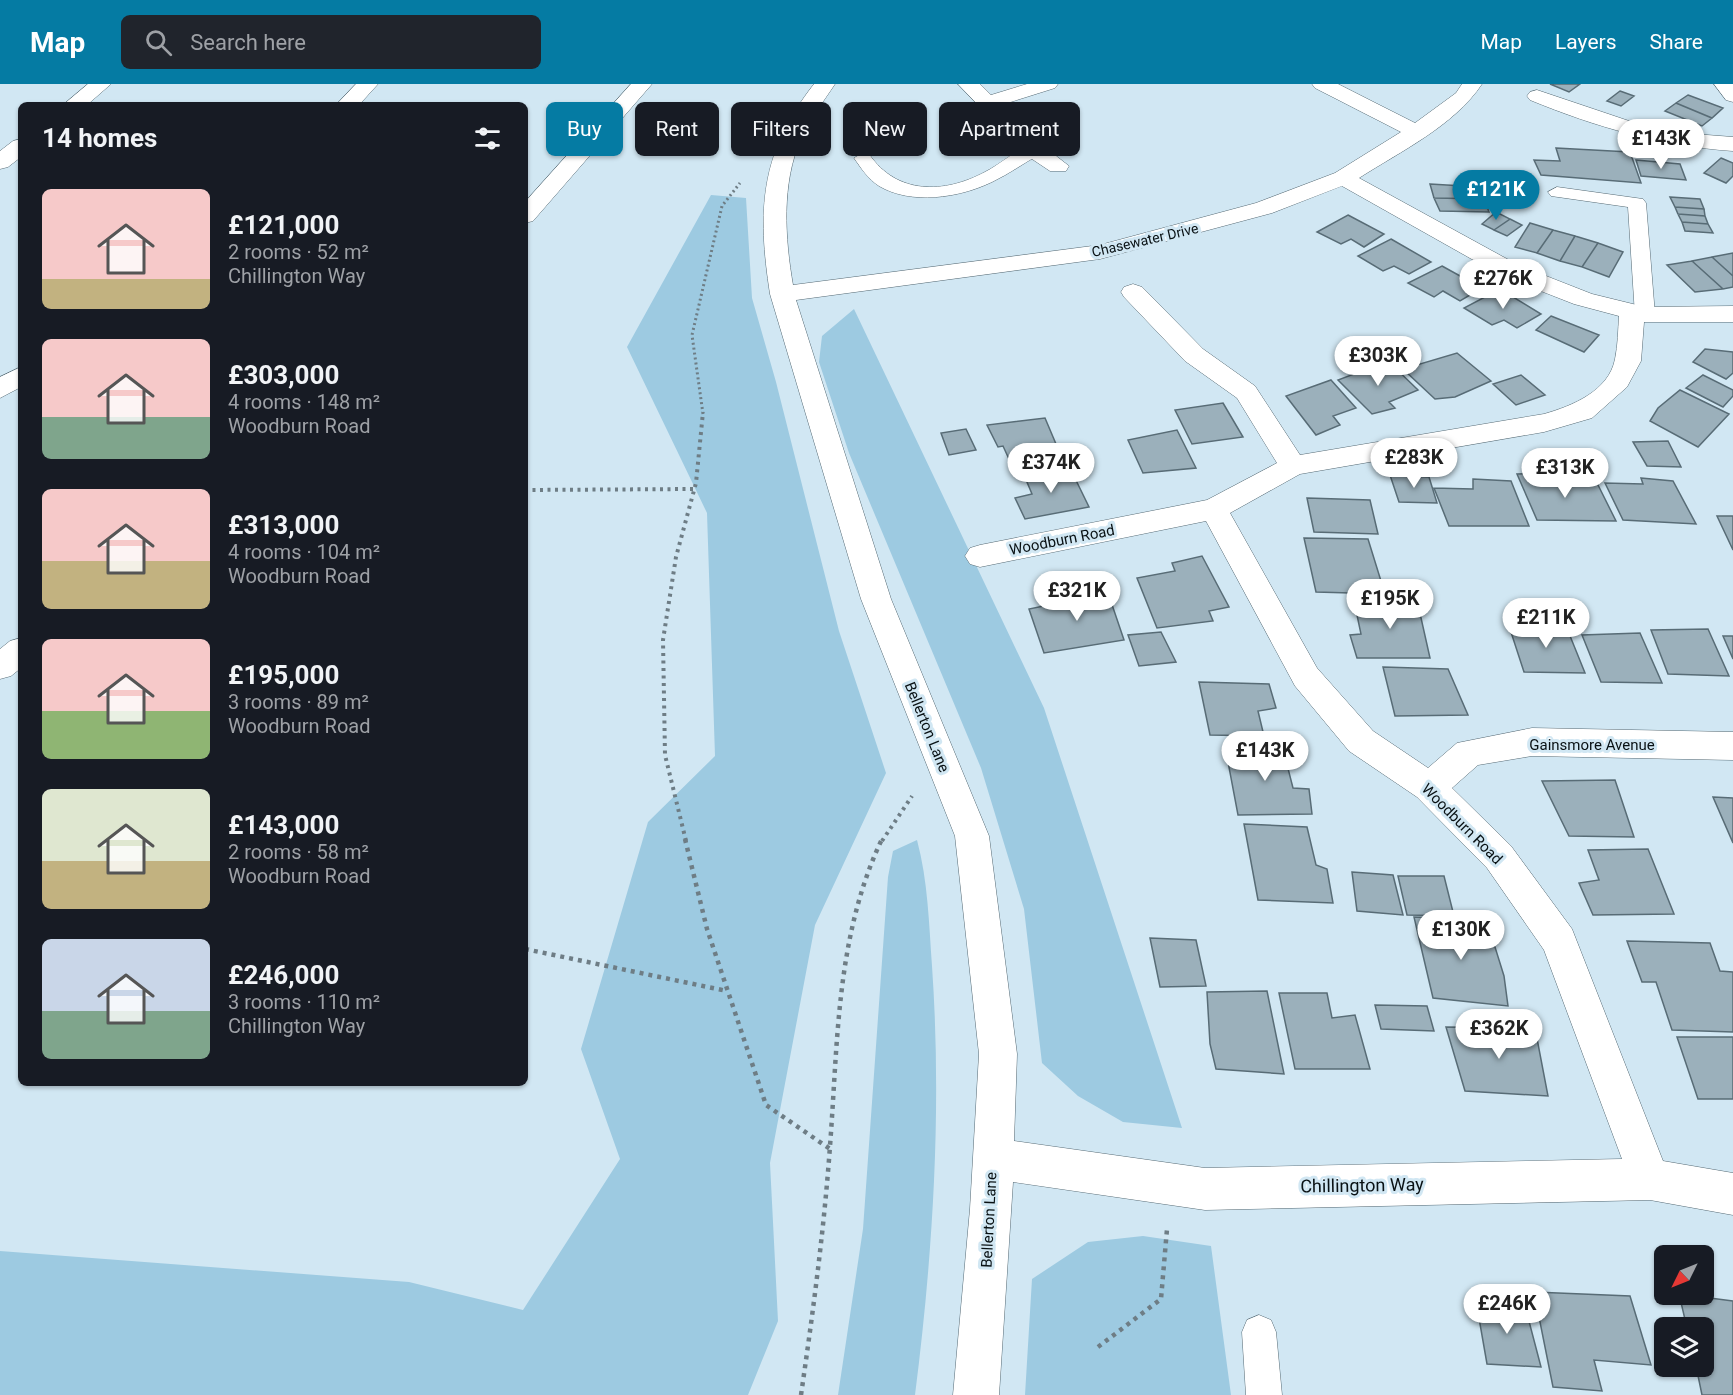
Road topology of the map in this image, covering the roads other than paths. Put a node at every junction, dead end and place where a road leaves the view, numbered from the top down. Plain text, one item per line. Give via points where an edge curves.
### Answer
1 (101, 84) edge
2 (368, 84) edge
3 (642, 84) edge
4 (825, 84) edge
5 (968, 84) edge
6 (1048, 84) edge
7 (1322, 84) edge
8 (1472, 84) edge
9 (1724, 84) edge
10 (1537, 96) dead end
11 (1733, 96) edge
12 (78, 102) edge
13 (350, 102) edge
14 (986, 102) edge
15 (990, 102) edge
16 (1562, 106) junction
17 (1543, 117) dead end
18 (1418, 132) junction
19 (1733, 144) edge
20 (18, 148) edge
21 (1024, 156) edge
22 (1043, 156) edge
23 (863, 158) dead end
24 (0, 162) edge
25 (1058, 166) dead end
26 (1343, 178) junction
27 (1557, 192) dead end
28 (528, 213) edge
29 (1133, 292) dead end
30 (782, 294) junction
31 (1639, 314) junction
32 (1733, 314) edge
33 (18, 377) edge
34 (0, 388) edge
35 (1293, 466) junction
36 (1215, 509) junction
37 (980, 556) dead end
38 (18, 653) edge
39 (0, 668) edge
40 (1733, 746) edge
41 (1429, 788) junction
42 (992, 1158) junction
43 (1650, 1179) junction
44 (1733, 1194) edge
45 (1259, 1332) dead end
46 (976, 1395) edge
47 (1264, 1395) edge

1 - 12 street
2 - 13 street
3 - 28 street
4 - 30 street, Bellerton Lane via 808,106 780,166 774,243
5 - 14 street
6 - 15 street
7 - 18 street
8 - 18 street, Chasewater Drive via 1463,98
9 - 11 street
10 - 16 street
16 - 17 street
16 - 19 street via 1612,126 1652,136
18 - 26 street, Chasewater Drive
20 - 24 street
21 - 23 lane via 978,182 921,194 889,186 871,173
22 - 25 street
26 - 30 street, Chasewater Drive via 1226,219 1100,252
26 - 31 street via 1509,270
27 - 31 lane via 1637,203
29 - 35 street via 1194,355 1246,392
30 - 42 street, Bellerton Lane via 876,599 972,836 998,1054
31 - 32 street
31 - 35 street, Woodburn Road via 1628,361 1614,387 1583,412 1544,423
33 - 34 street
35 - 36 street, Woodburn Road
36 - 37 street, Woodburn Road
36 - 41 street, Woodburn Road via 1306,677 1361,741
38 - 39 street
40 - 41 street, Gainsmore Avenue via 1532,742 1469,753
41 - 43 street, Woodburn Road via 1498,857 1558,941
42 - 43 street, Chillington Way via 1205,1189
42 - 46 street, Bellerton Lane
43 - 44 street, Chillington Way
45 - 47 lane

